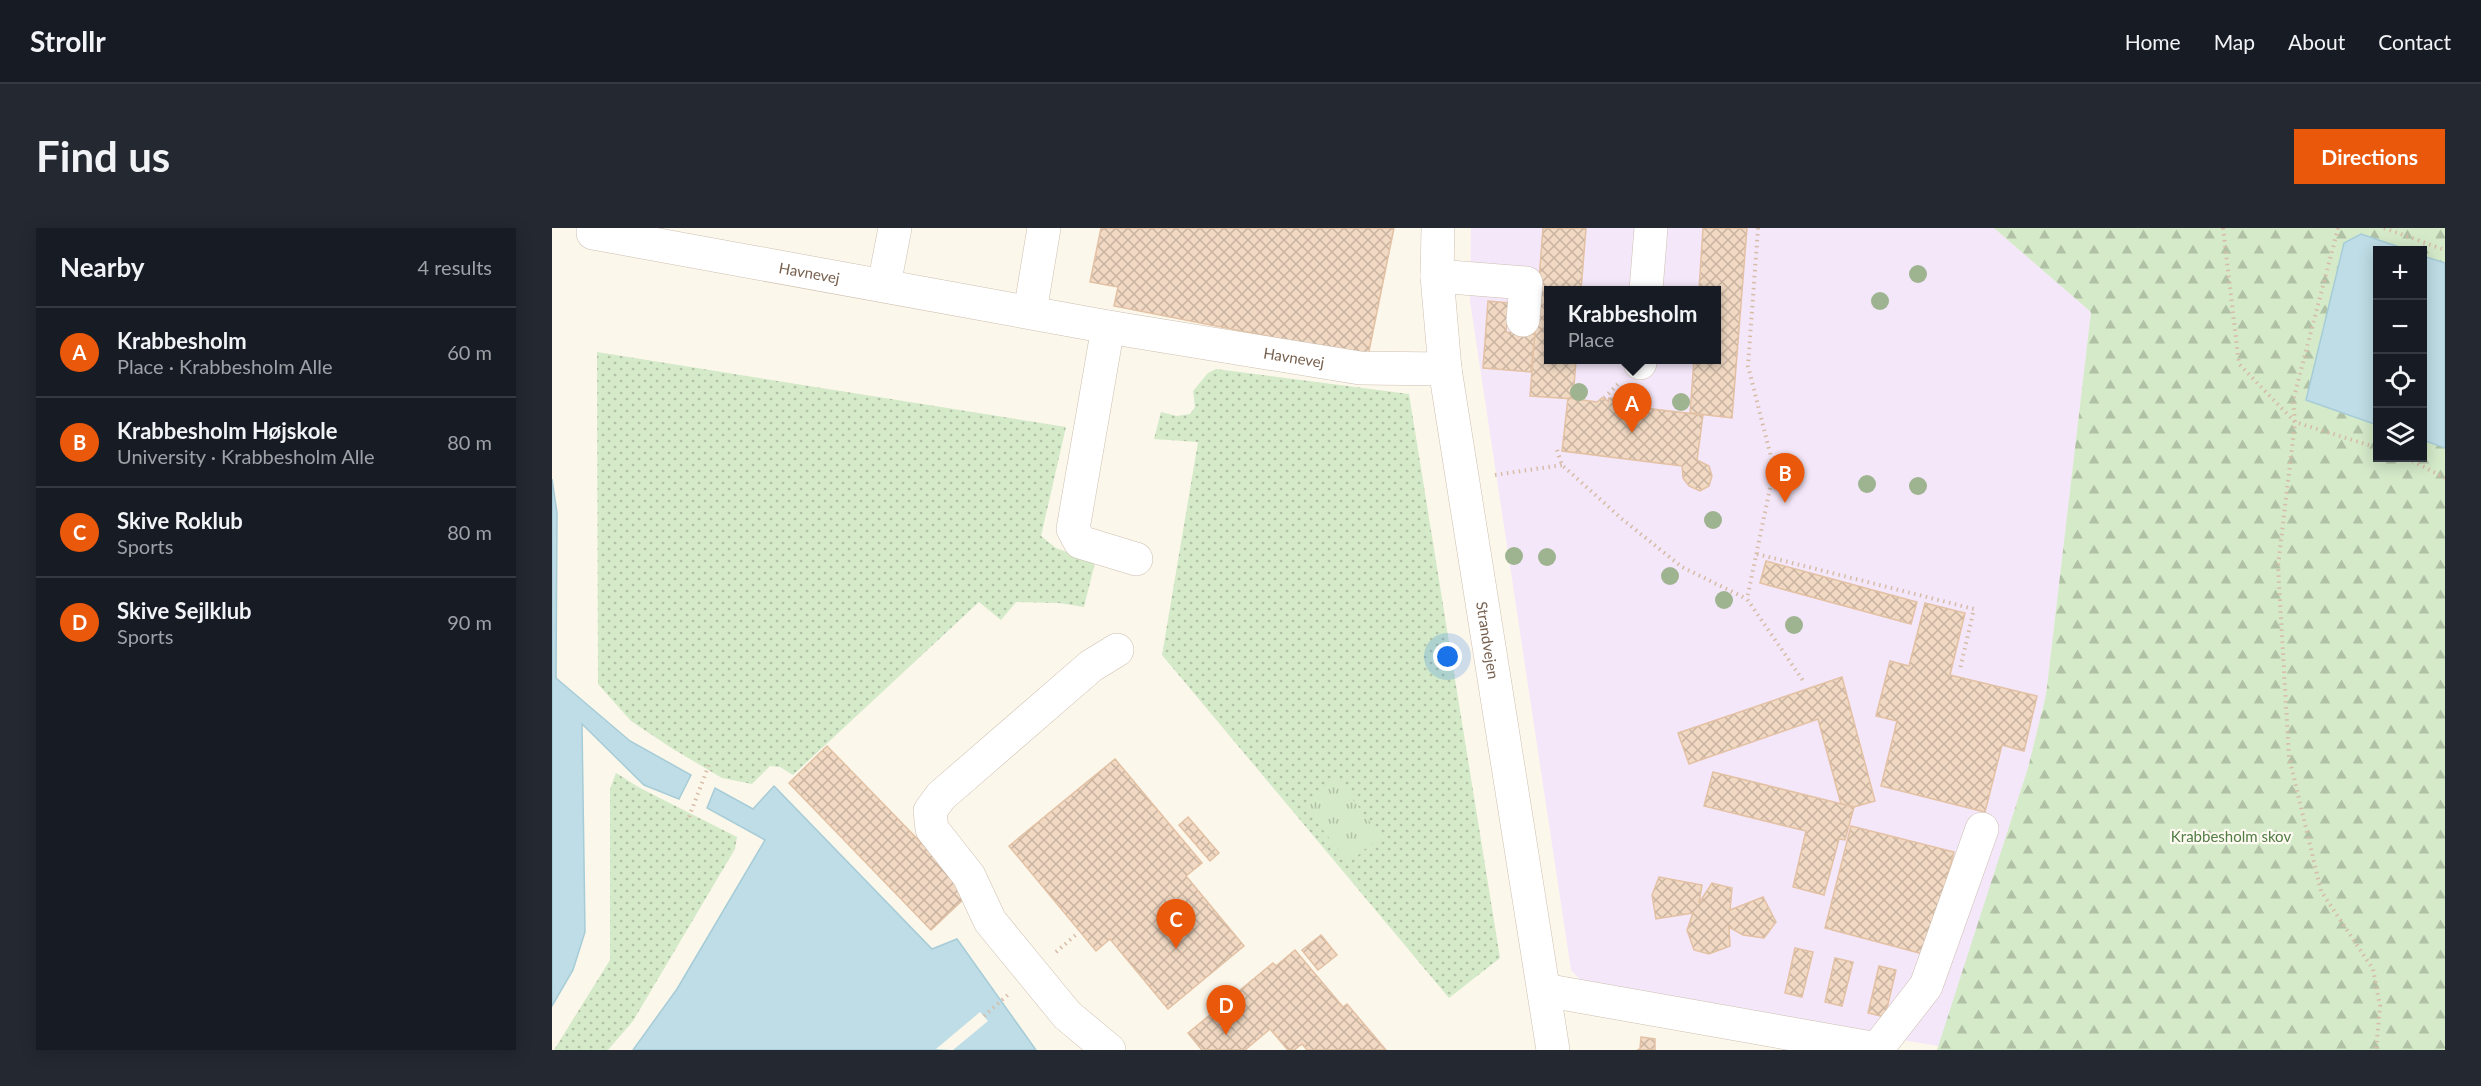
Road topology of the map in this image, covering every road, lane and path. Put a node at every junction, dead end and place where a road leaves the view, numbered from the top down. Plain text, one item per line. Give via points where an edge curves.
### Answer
1 (593, 228) edge
2 (895, 228) edge
3 (1044, 228) edge
4 (1438, 228) edge
5 (1651, 228) edge
6 (1758, 228) edge
7 (2223, 228) edge
8 (2338, 228) edge
9 (2384, 228) edge
10 (2445, 250) edge
11 (1437, 276) junction
12 (884, 285) junction
13 (1646, 286) edge
14 (1030, 312) junction
15 (1523, 320) dead end
16 (1108, 327) junction
17 (1444, 369) junction
18 (2295, 422) junction
19 (2373, 446) edge
20 (1557, 450) dead end
21 (2415, 462) edge
22 (1562, 465) junction
23 (2445, 478) edge
24 (1462, 480) junction
25 (1757, 554) junction
26 (1136, 559) dead end
27 (1748, 598) junction
28 (1117, 650) dead end
29 (1960, 669) dead end
30 (1804, 682) dead end
31 (710, 762) dead end
32 (689, 817) dead end
33 (1982, 829) dead end
34 (1544, 990) junction
35 (1778, 1041) edge
36 (1109, 1050) edge
37 (1553, 1050) edge
38 (2376, 1050) edge

1 - 12 street, Havnevej via 593,232
2 - 12 street
3 - 14 street
4 - 11 street, Strandvejen
5 - 13 street
6 - 25 path via 1748,366 1774,469
7 - 18 path via 2239,364
8 - 18 path via 2294,401
9 - 10 path
11 - 15 street via 1526,283
11 - 17 street, Strandvejen
12 - 14 street, Havnevej
14 - 16 street, Havnevej
16 - 17 street, Havnevej via 1360,368
16 - 26 street via 1073,529 1080,542
17 - 24 street, Strandvejen
18 - 19 path
18 - 38 path via 2278,566 2289,757 2321,891 2373,969 2380,1006
20 - 22 path
21 - 23 path
22 - 24 path
22 - 27 path via 1682,567
24 - 34 street, Strandvejen
25 - 27 path
25 - 29 path via 1974,609
27 - 30 path
28 - 36 street via 1091,666 941,796 930,811 932,829 969,876 990,921 1066,1015
31 - 32 path
33 - 35 street via 1926,986 1877,1049
34 - 35 street
34 - 37 street, Strandvejen

